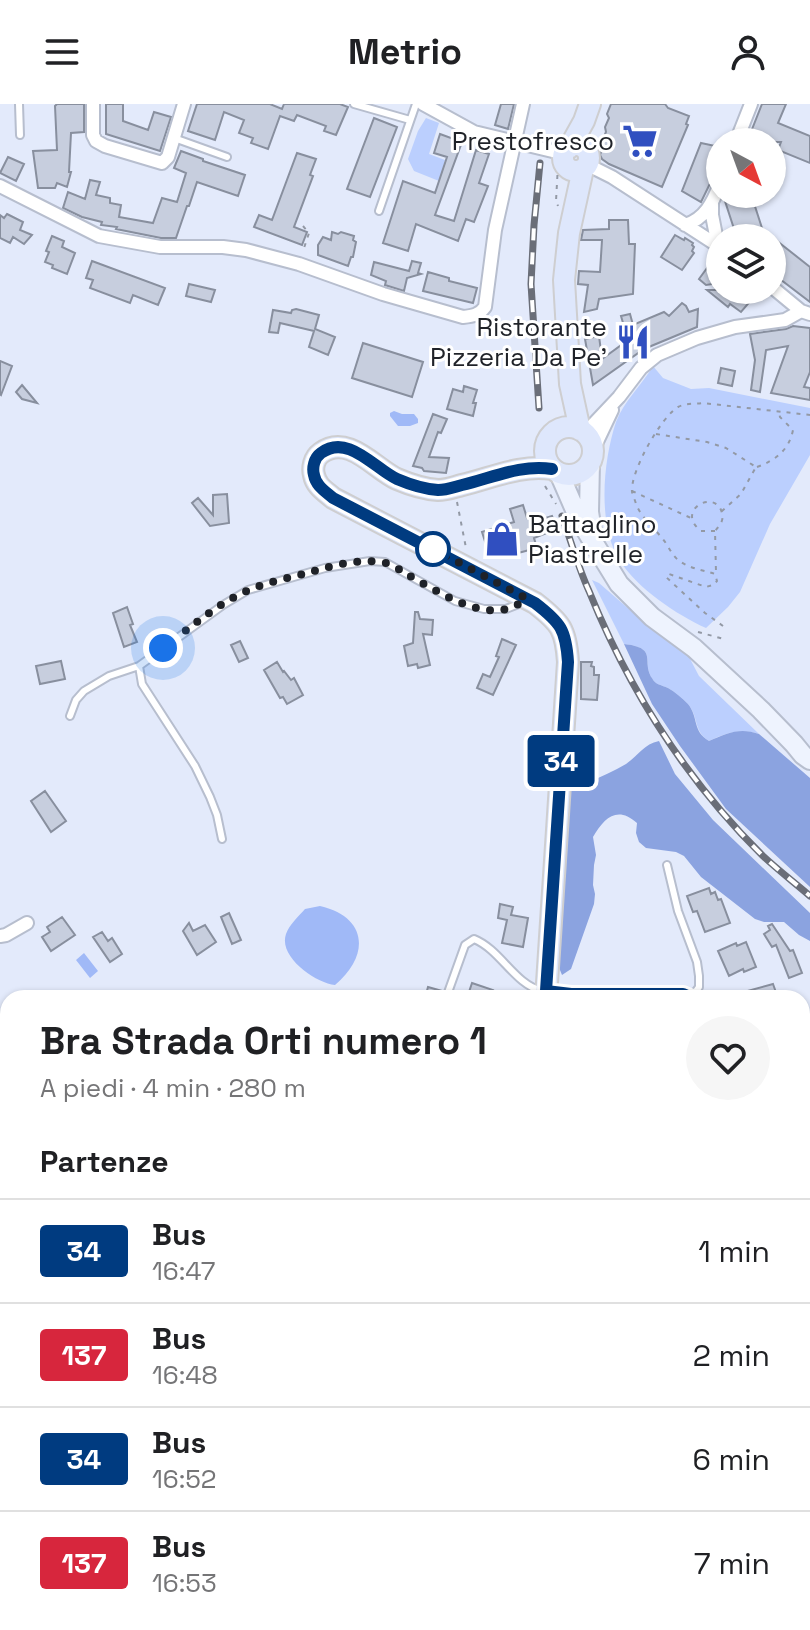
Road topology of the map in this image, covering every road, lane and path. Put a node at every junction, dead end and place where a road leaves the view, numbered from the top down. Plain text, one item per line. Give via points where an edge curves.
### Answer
1 (19, 104) edge
2 (93, 104) edge
3 (184, 104) edge
4 (354, 104) edge
5 (416, 104) edge
6 (423, 104) edge
7 (523, 104) edge
8 (592, 104) edge
9 (751, 104) edge
10 (410, 120) junction
11 (742, 128) edge
12 (20, 135) dead end
13 (174, 138) junction
14 (513, 142) junction
15 (227, 157) dead end
16 (576, 159) junction
17 (0, 186) edge
18 (708, 208) edge
19 (379, 211) dead end
20 (685, 225) junction
21 (303, 226) dead end
22 (706, 239) edge
23 (299, 264) junction
24 (786, 297) edge
25 (806, 312) edge
26 (570, 384) junction
27 (619, 397) junction
28 (577, 407) junction
29 (608, 409) junction
30 (779, 412) junction
31 (810, 415) edge
32 (655, 433) junction
33 (582, 441) junction
34 (545, 447) junction
35 (756, 467) junction
36 (556, 471) junction
37 (505, 473) junction
38 (632, 491) junction
39 (456, 496) dead end
40 (722, 511) junction
41 (692, 519) junction
42 (461, 520) dead end
43 (715, 531) junction
44 (594, 546) junction
45 (715, 574) junction
46 (526, 598) junction
47 (723, 626) dead end
48 (698, 632) dead end
49 (724, 639) dead end
50 (139, 666) junction
51 (70, 716) dead end
52 (802, 747) edge
53 (810, 760) edge
54 (222, 839) dead end
55 (667, 865) dead end
56 (27, 923) dead end
57 (0, 936) edge
58 (449, 990) edge
59 (536, 990) edge
60 (546, 990) edge
61 (697, 990) edge

1 - 12 lane
2 - 13 street via 93,135 100,144 162,163
3 - 13 street
4 - 10 lane
5 - 10 lane
6 - 14 street via 474,132
7 - 14 street
8 - 16 main road
9 - 11 street
10 - 19 lane
13 - 15 lane
14 - 16 street
14 - 23 street via 481,313 463,317
16 - 20 street
16 - 26 main road via 564,280
17 - 23 street via 99,236 160,247 235,249
18 - 20 street
20 - 22 street
21 - 23 path via 309,233
24 - 25 street
25 - 27 street via 735,327 670,349 648,361
26 - 28 main road
26 - 33 main road via 567,409
27 - 29 street
27 - 33 street
28 - 29 street via 585,412
28 - 33 main road
29 - 33 street
30 - 31 path
30 - 32 path via 686,404
30 - 35 path via 793,430 791,441 772,462
32 - 35 path via 726,448
32 - 38 path
33 - 34 main road via 547,439
33 - 36 main road via 580,472
33 - 44 main road
34 - 36 main road
34 - 37 main road
35 - 40 path via 741,494
36 - 37 main road via 530,467
36 - 44 main road
37 - 46 main road via 443,490 419,488 345,448 321,453 313,469 318,486 333,498
38 - 41 path
38 - 45 path via 637,508 677,560
39 - 42 path
40 - 41 path via 706,501 697,506
40 - 43 path
41 - 43 path via 701,531
43 - 45 path
44 - 52 main road via 634,601
45 - 47 path via 717,581 706,587 666,577
46 - 50 lane via 506,609 484,609 455,601 385,562 335,565 248,590
46 - 60 main road via 561,626 568,662
48 - 49 path
50 - 51 lane via 84,691
50 - 54 lane via 142,684 210,797
52 - 53 main road
55 - 61 lane via 697,962
56 - 57 street
58 - 59 lane via 465,945 474,939

